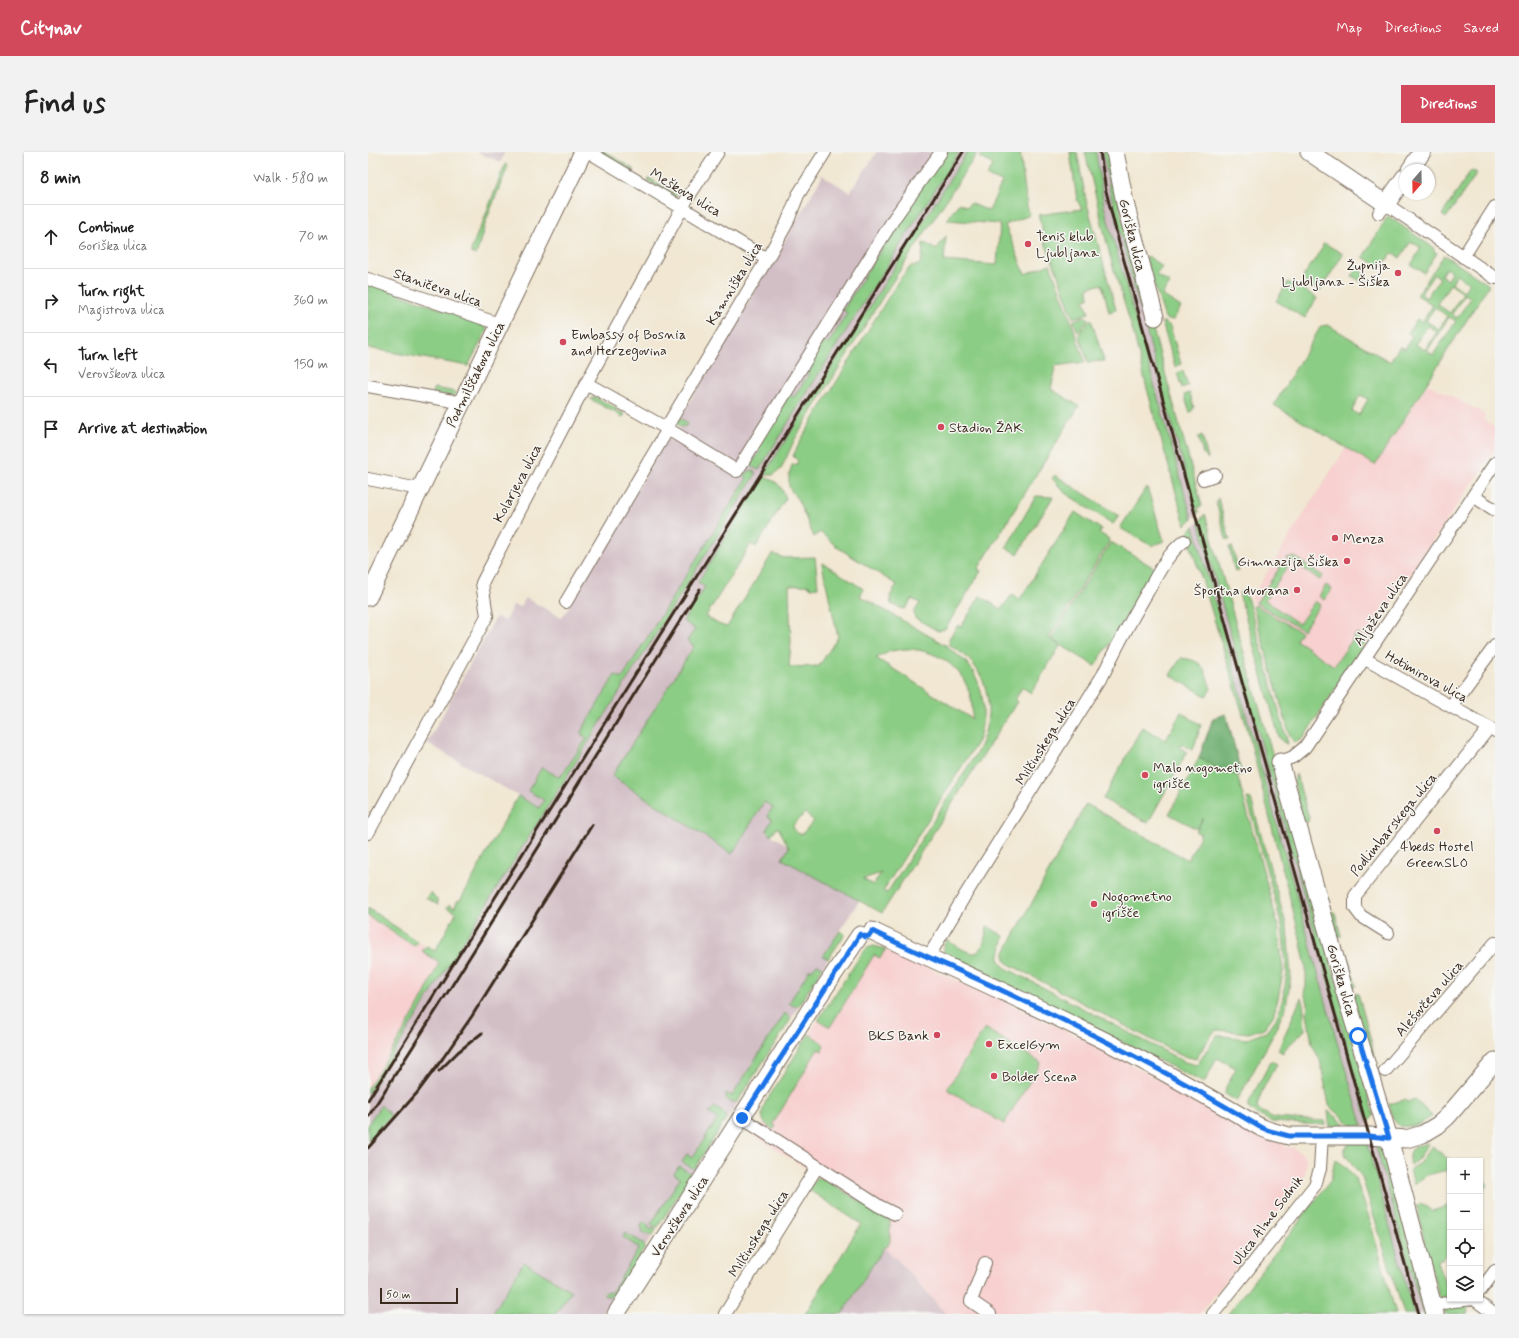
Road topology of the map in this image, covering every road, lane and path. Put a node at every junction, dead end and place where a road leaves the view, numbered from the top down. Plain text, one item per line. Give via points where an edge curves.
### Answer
1 (583, 152) edge
2 (589, 152) edge
3 (718, 152) edge
4 (825, 152) edge
5 (941, 152) edge
6 (1115, 152) edge
7 (1309, 152) edge
8 (1422, 152) edge
9 (1414, 164) edge
10 (1399, 185) edge
11 (1495, 207) edge
12 (682, 208) junction
13 (1383, 208) junction
14 (1463, 257) junction
15 (767, 258) junction
16 (1495, 278) edge
17 (372, 280) edge
18 (1155, 317) dead end
19 (499, 324) junction
20 (586, 383) junction
21 (368, 386) edge
22 (461, 404) junction
23 (667, 428) junction
24 (1495, 463) edge
25 (1215, 475) dead end
26 (368, 479) edge
27 (1203, 479) dead end
28 (419, 489) junction
29 (1473, 496) junction
30 (1495, 510) edge
31 (1184, 541) dead end
32 (368, 597) edge
33 (566, 602) dead end
34 (1495, 646) edge
35 (1365, 659) junction
36 (1451, 706) junction
37 (1492, 729) edge
38 (1280, 762) joint
39 (368, 833) edge
40 (1388, 933) dead end
41 (1495, 943) edge
42 (929, 956) junction
43 (1495, 1061) edge
44 (1385, 1071) dead end
45 (742, 1118) junction
46 (1322, 1135) junction
47 (1389, 1138) junction
48 (817, 1167) junction
49 (895, 1214) dead end
50 (985, 1263) dead end
51 (1495, 1271) edge
52 (1483, 1287) edge
53 (1452, 1302) edge
54 (1478, 1302) edge
55 (1434, 1310) edge
56 (616, 1314) edge
57 (725, 1314) edge
58 (990, 1314) edge
59 (1213, 1314) edge
60 (1494, 1314) edge

1 - 19 street, Podmilščakova ulica
2 - 12 street, Meškova ulica
3 - 12 street, Kolarjeva ulica
4 - 15 street, Kamniška ulica via 798,195 787,223
5 - 23 street via 895,217 737,471
6 - 18 street, Goriška ulica via 1125,203
7 - 13 street
8 - 9 street
10 - 13 street
11 - 14 street
12 - 15 street, Meškova ulica
12 - 20 street, Kolarjeva ulica
13 - 14 street
14 - 16 street
15 - 23 street, Kamniška ulica
17 - 19 street, Staničeva ulica
19 - 22 street, Podmilščakova ulica
20 - 23 street
20 - 39 street, Kolarjeva ulica via 482,583 487,616
21 - 22 street
22 - 28 street, Podmilščakova ulica
23 - 33 street, Kamniška ulica
24 - 29 street, Aljaževa ulica
25 - 27 street
26 - 28 street
28 - 32 street, Podmilščakova ulica
29 - 30 street
29 - 35 street, Aljaževa ulica
31 - 42 street, Milčinskega ulica via 1174,549 1165,562 1121,638 1103,675
34 - 36 street
35 - 36 street, Hotimirova ulica
35 - 38 street, Aljaževa ulica via 1305,747 1293,757
36 - 37 street, Hotimirova ulica
37 - 40 street, Podlimbarskega ulica via 1355,896 1355,908 1361,916
38 - 47 street, Goriška ulica
41 - 44 street, Alešovčeva ulica
42 - 45 street, Verovškova ulica via 866,933 815,1002
42 - 46 street via 1117,1047 1260,1127 1289,1136
43 - 47 street via 1438,1125 1423,1134 1406,1139
45 - 48 street
45 - 56 street, Verovškova ulica
46 - 47 street
46 - 59 street, Ulica Alme Sodnik via 1320,1169 1315,1185
47 - 55 street, Goriška ulica
48 - 49 street
48 - 57 street, Milčinskega ulica
50 - 58 street via 971,1301
51 - 52 street
53 - 55 street
54 - 60 street

